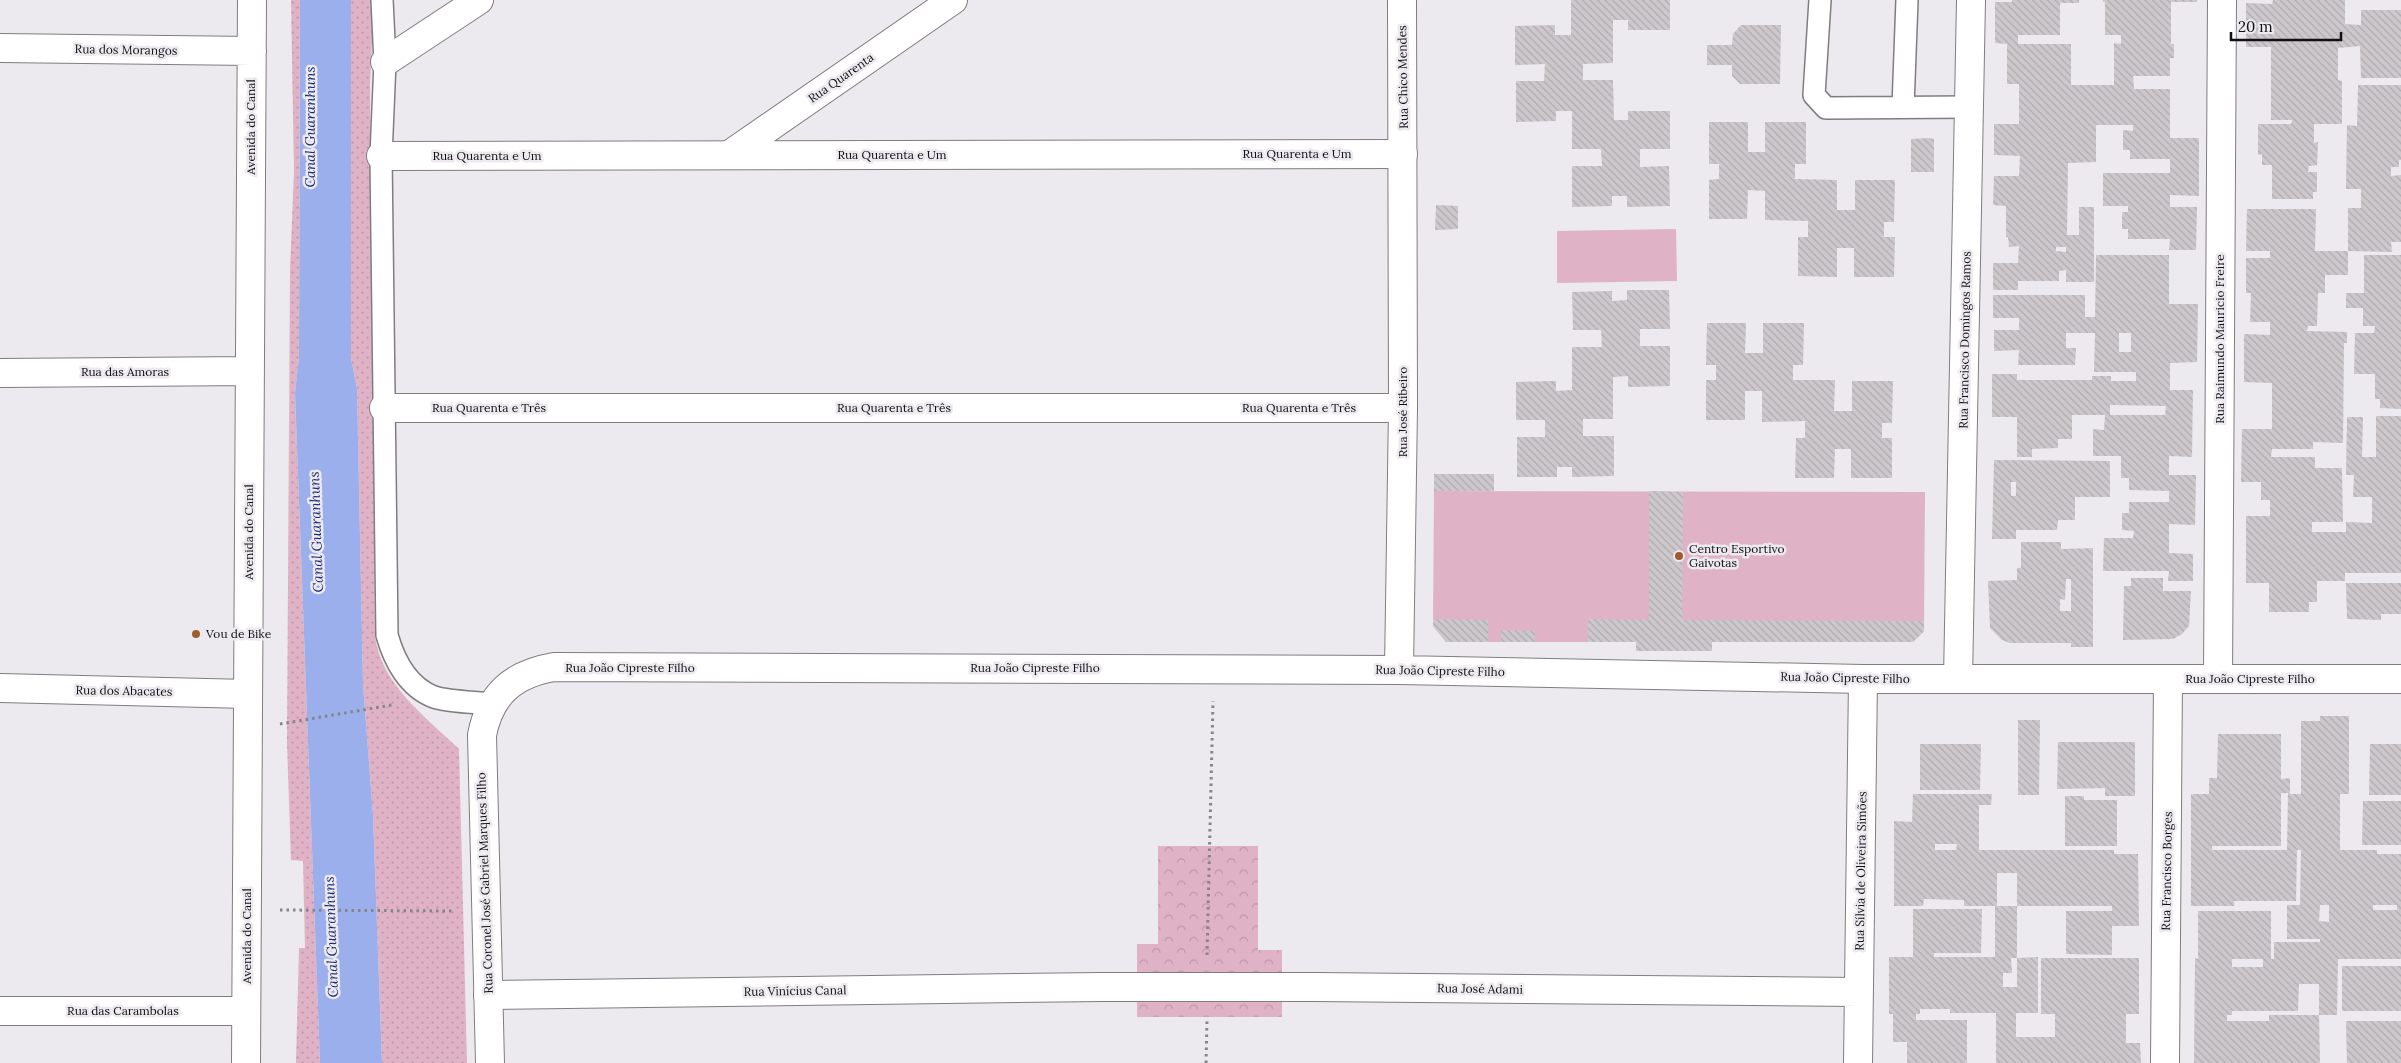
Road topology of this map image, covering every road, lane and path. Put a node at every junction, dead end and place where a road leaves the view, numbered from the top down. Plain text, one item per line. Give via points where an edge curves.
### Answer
1 (252, 0) edge
2 (382, 0) edge
3 (479, 0) edge
4 (953, 0) edge
5 (1402, 0) edge
6 (1820, 0) edge
7 (1907, 0) edge
8 (1972, 0) edge
9 (2222, 0) edge
10 (0, 48) edge
11 (252, 52) junction
12 (385, 62) junction
13 (1902, 107) junction
14 (1970, 107) junction
15 (1404, 154) junction
16 (729, 155) junction
17 (381, 156) junction
18 (250, 371) junction
19 (0, 372) edge
20 (384, 408) junction
21 (1404, 408) junction
22 (1214, 668) junction
23 (1399, 670) junction
24 (1863, 679) junction
25 (1958, 679) junction
26 (2168, 679) junction
27 (2218, 679) junction
28 (2401, 679) edge
29 (0, 688) edge
30 (248, 694) junction
31 (492, 704) junction
32 (379, 708) dead end
33 (302, 720) dead end
34 (311, 910) dead end
35 (486, 912) junction
36 (1101, 987) joint
37 (1207, 987) junction
38 (1858, 992) junction
39 (488, 995) junction
40 (0, 1011) edge
41 (246, 1011) junction
42 (246, 1063) edge
43 (490, 1063) edge
44 (1206, 1063) edge
45 (1858, 1063) edge
46 (2165, 1063) edge

1 - 11 street, Avenida do Canal
2 - 12 lane
3 - 12 street
4 - 16 street, Rua Quarenta
5 - 15 street, Rua Chico Mendes
6 - 13 lane via 1814,96 1826,108
7 - 13 lane
8 - 14 street, Rua Francisco Domingos Ramos
9 - 27 street, Rua Raimundo Mauricio Freire
10 - 11 street, Rua dos Morangos
11 - 18 street, Avenida do Canal
12 - 17 lane
13 - 14 lane
14 - 25 street, Rua Francisco Domingos Ramos
15 - 16 street, Rua Quarenta e Um
15 - 21 street, Rua José Ribeiro
16 - 17 street, Rua Quarenta e Um
17 - 20 lane
18 - 19 street, Rua das Amoras
18 - 30 street, Avenida do Canal
20 - 21 street, Rua Quarenta e Três
20 - 31 lane via 387,635 392,655 413,682 435,697
21 - 23 street, Rua José Ribeiro
22 - 23 street, Rua João Cipreste Filho
22 - 31 street, Rua João Cipreste Filho via 554,667 518,679 502,690
22 - 37 path
23 - 24 street, Rua João Cipreste Filho
24 - 25 street, Rua João Cipreste Filho
24 - 38 street, Rua Sílvia de Oliveira Simões
25 - 26 street, Rua João Cipreste Filho
26 - 27 street, Rua João Cipreste Filho
26 - 46 street, Rua Francisco Borges
27 - 28 street, Rua João Cipreste Filho
29 - 30 street, Rua dos Abacates
30 - 41 street, Avenida do Canal
31 - 35 street, Rua Coronel José Gabriel Marques Filho via 482,735
32 - 33 path
34 - 35 path
35 - 39 street, Rua Coronel José Gabriel Marques Filho
36 - 37 street, Rua José Adami
36 - 39 street, Rua Vinícius Canal
37 - 38 street, Rua José Adami
37 - 44 path
38 - 45 street, Rua Sílvia de Oliveira Simões
39 - 43 street, Rua Coronel José Gabriel Marques Filho
40 - 41 street, Rua das Carambolas
41 - 42 street, Avenida do Canal

